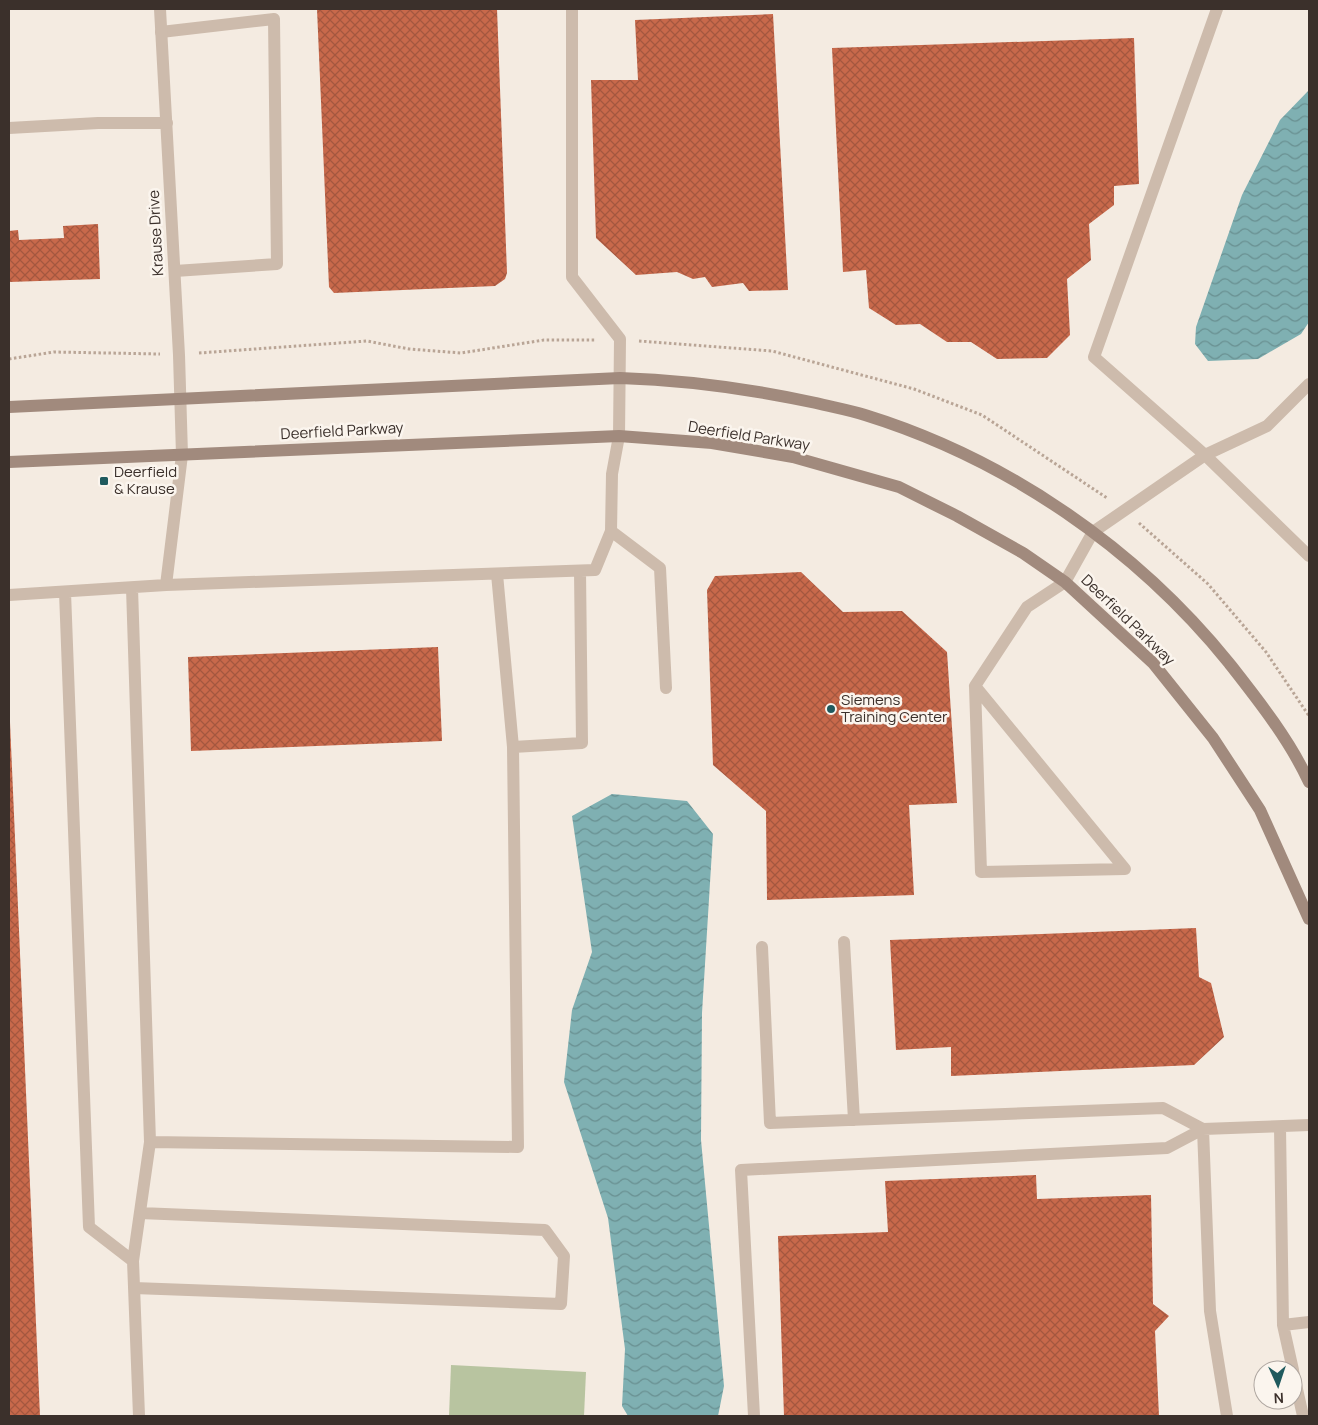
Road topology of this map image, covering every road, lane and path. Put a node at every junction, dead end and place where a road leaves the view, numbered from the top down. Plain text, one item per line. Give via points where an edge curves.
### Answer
1 (160, 9) edge
2 (283, 9) edge
3 (572, 9) edge
4 (1217, 9) edge
5 (274, 19) junction
6 (162, 32) junction
7 (167, 123) junction
8 (9, 128) edge
9 (175, 271) junction
10 (620, 340) junction
11 (179, 355) junction
12 (9, 359) edge
13 (620, 378) junction
14 (1309, 384) edge
15 (180, 398) junction
16 (9, 407) edge
17 (619, 436) junction
18 (182, 455) junction
19 (1205, 455) junction
20 (9, 462) edge
21 (1123, 510) junction
22 (611, 531) junction
23 (1093, 532) junction
24 (1309, 556) edge
25 (580, 571) junction
26 (497, 574) junction
27 (1065, 582) junction
28 (166, 585) junction
29 (132, 588) junction
30 (65, 592) junction
31 (9, 595) edge
32 (975, 686) junction
33 (666, 688) dead end
34 (1309, 716) edge
35 (513, 747) junction
36 (1309, 782) edge
37 (1309, 919) edge
38 (844, 942) dead end
39 (762, 947) dead end
40 (854, 1120) junction
41 (1309, 1125) edge
42 (1280, 1127) junction
43 (1202, 1129) junction
44 (150, 1142) junction
45 (140, 1213) junction
46 (133, 1261) junction
47 (134, 1288) junction
48 (1309, 1322) edge
49 (1283, 1324) junction
50 (1291, 1360) edge
51 (139, 1416) edge
52 (754, 1416) edge
53 (1227, 1416) edge

1 - 6 street, Krause Drive
2 - 5 street
3 - 10 street via 572,277
4 - 19 street via 1094,357
5 - 6 street
5 - 9 street via 276,264
6 - 7 street, Krause Drive
7 - 8 street
7 - 9 street, Krause Drive
9 - 11 street, Krause Drive
10 - 11 path via 544,340 461,353 409,349 367,341
10 - 13 street
10 - 21 path via 772,351 914,389 982,415
11 - 12 path via 54,352
11 - 15 street, Krause Drive
13 - 15 main road
13 - 17 street
13 - 23 main road via 676,380 769,393 864,414 939,442 1027,488
14 - 19 street via 1267,426
15 - 16 main road
15 - 18 street, Krause Drive
17 - 18 main road, Deerfield Parkway
17 - 22 street via 612,474
17 - 27 main road, Deerfield Parkway via 712,444 793,457 899,487 1023,553
18 - 20 main road, Deerfield Parkway
18 - 28 street, Krause Drive
19 - 21 street
19 - 24 street
21 - 23 street
21 - 34 path via 1208,584 1266,652
22 - 25 street via 595,570
22 - 33 street via 660,568
23 - 27 street
23 - 36 main road via 1148,576 1208,637 1258,700
25 - 26 street
25 - 35 street via 582,744
26 - 28 street
26 - 35 street
27 - 32 street via 1027,607
27 - 37 main road, Deerfield Parkway via 1153,662 1213,738 1260,810
28 - 29 street
29 - 30 street
29 - 44 street
30 - 31 street
30 - 46 street via 89,1227
32 - 32 street via 1094,831 1125,869 981,872
35 - 44 street via 518,1147
38 - 40 street
39 - 40 street via 770,1123
40 - 43 street via 1164,1108
41 - 42 street
42 - 43 street
42 - 49 street
43 - 52 street via 1167,1148 741,1170
43 - 53 street via 1210,1311
44 - 45 street
45 - 46 street
45 - 47 street via 545,1230 564,1256 561,1304
46 - 47 street
47 - 51 street
48 - 49 street
49 - 50 street

